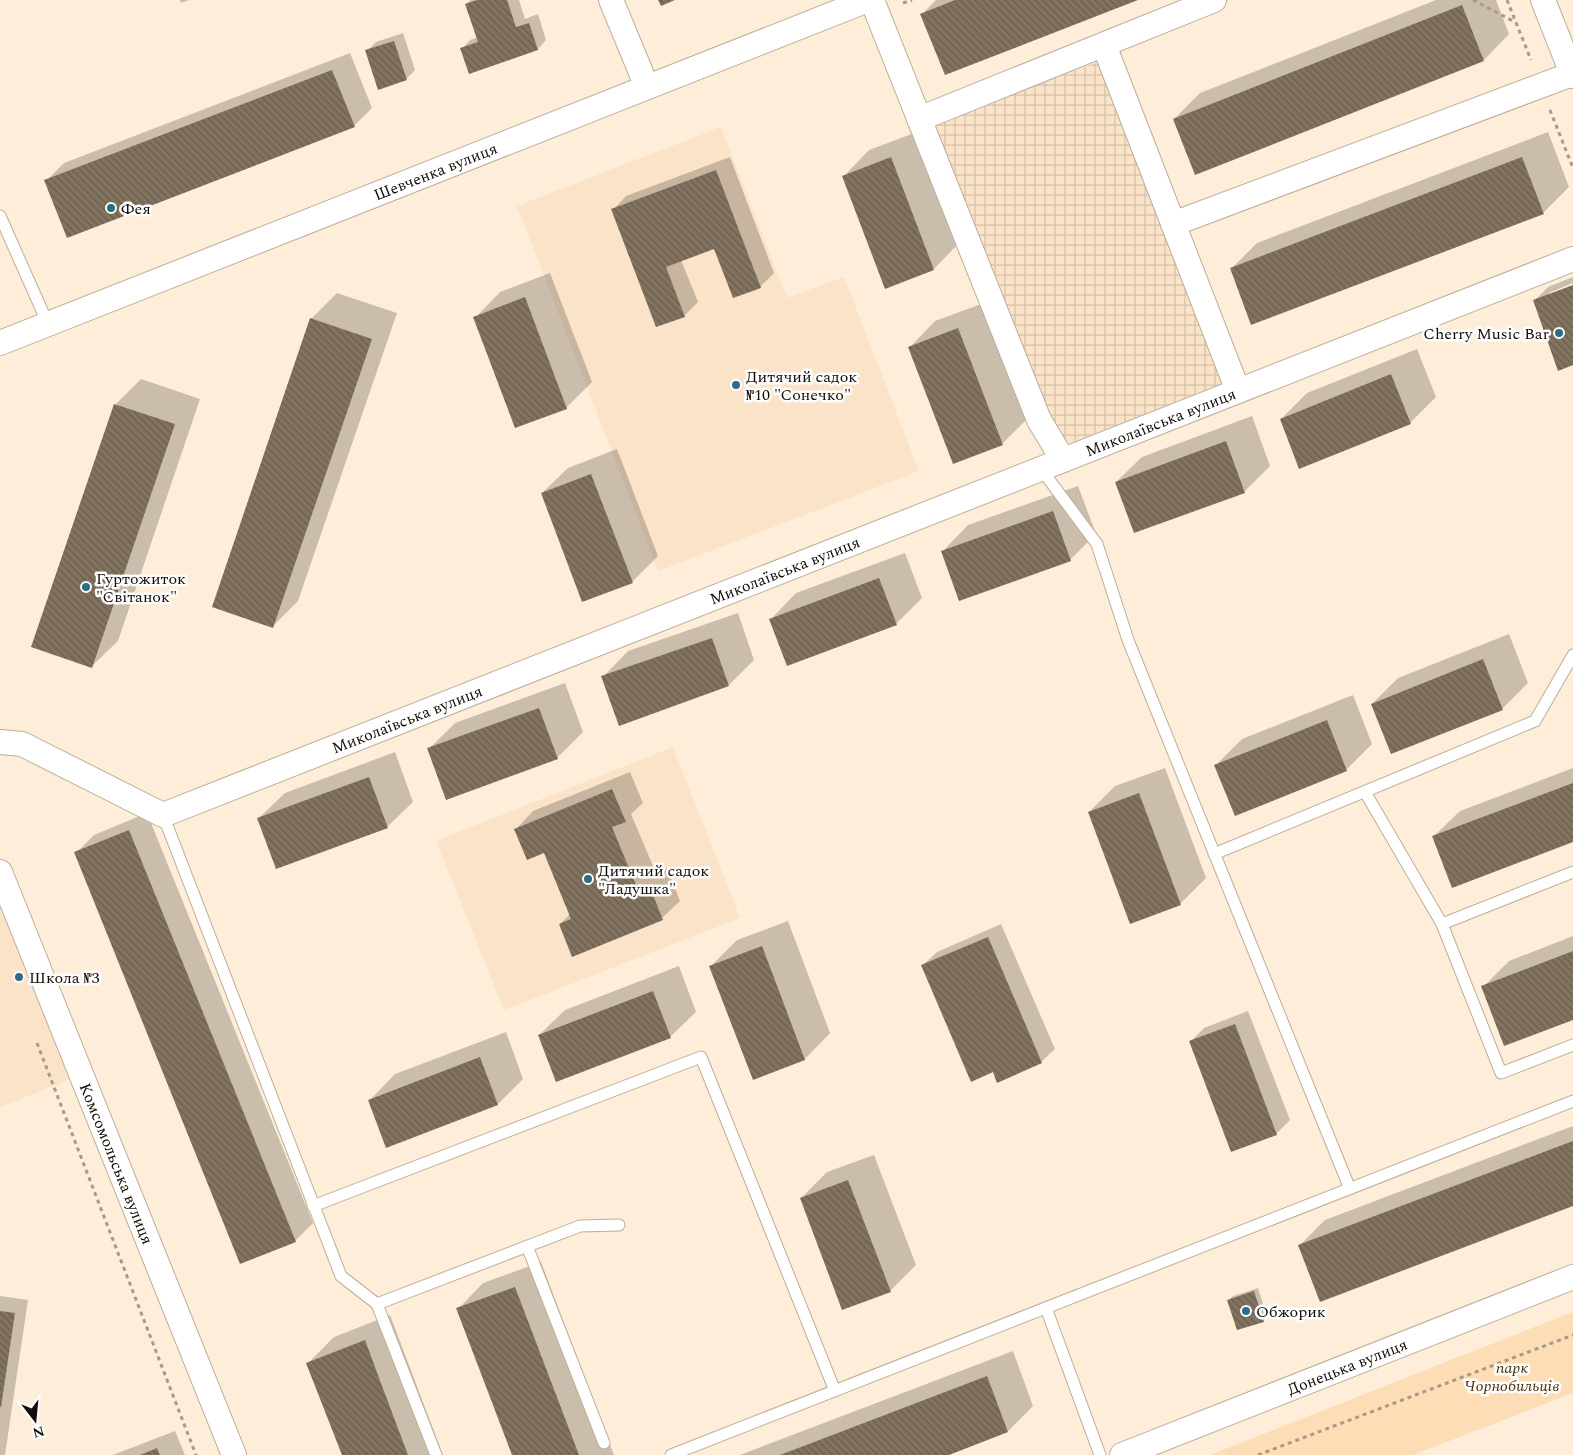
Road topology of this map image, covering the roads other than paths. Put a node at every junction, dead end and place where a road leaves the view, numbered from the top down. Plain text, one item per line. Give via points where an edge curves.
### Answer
1 (612, 0) edge
2 (868, 0) edge
3 (872, 0) edge
4 (1214, 0) edge
5 (1543, 0) edge
6 (1104, 45) junction
7 (1572, 75) edge
8 (647, 87) junction
9 (919, 119) junction
10 (0, 216) edge
11 (1173, 224) junction
12 (1573, 259) edge
13 (48, 324) junction
14 (0, 343) edge
15 (1238, 391) junction
16 (1063, 460) junction
17 (1041, 469) junction
18 (1573, 655) edge
19 (0, 742) edge
20 (1364, 792) junction
21 (163, 815) junction
22 (1214, 854) junction
23 (0, 872) edge
24 (1573, 872) edge
25 (1442, 924) junction
26 (1573, 1044) edge
27 (1573, 1101) edge
28 (1350, 1189) junction
29 (313, 1206) junction
30 (619, 1225) dead end
31 (527, 1246) junction
32 (1573, 1277) edge
33 (377, 1304) junction
34 (1046, 1308) junction
35 (835, 1391) junction
36 (604, 1443) dead end
37 (234, 1455) edge
38 (436, 1455) edge
39 (671, 1455) edge
40 (1100, 1455) edge
41 (1122, 1455) edge

1 - 8 street
2 - 8 street, Шевченка вулиця
3 - 9 street
4 - 6 street
5 - 7 street
6 - 9 street
6 - 11 street
7 - 11 street
8 - 13 street, Шевченка вулиця
9 - 16 street via 1039,420
10 - 13 lane
11 - 15 street
12 - 15 street, Миколаївська вулиця
13 - 14 street, Шевченка вулиця
15 - 16 street, Миколаївська вулиця
16 - 17 street, Миколаївська вулиця
17 - 21 street, Миколаївська вулиця
17 - 22 lane via 1097,544 1128,640
18 - 20 lane via 1535,721
19 - 21 street via 22,744
20 - 22 lane
20 - 25 lane
21 - 29 lane
22 - 28 lane
23 - 37 street, Комсомольська вулиця
24 - 25 lane
25 - 26 lane via 1501,1073
27 - 28 lane
28 - 34 lane
29 - 33 lane via 341,1276
29 - 35 lane via 701,1057
30 - 31 lane via 580,1226
31 - 33 lane
31 - 36 lane
32 - 41 street, Донецька вулиця
33 - 38 lane
34 - 35 lane
34 - 40 lane
35 - 39 lane

